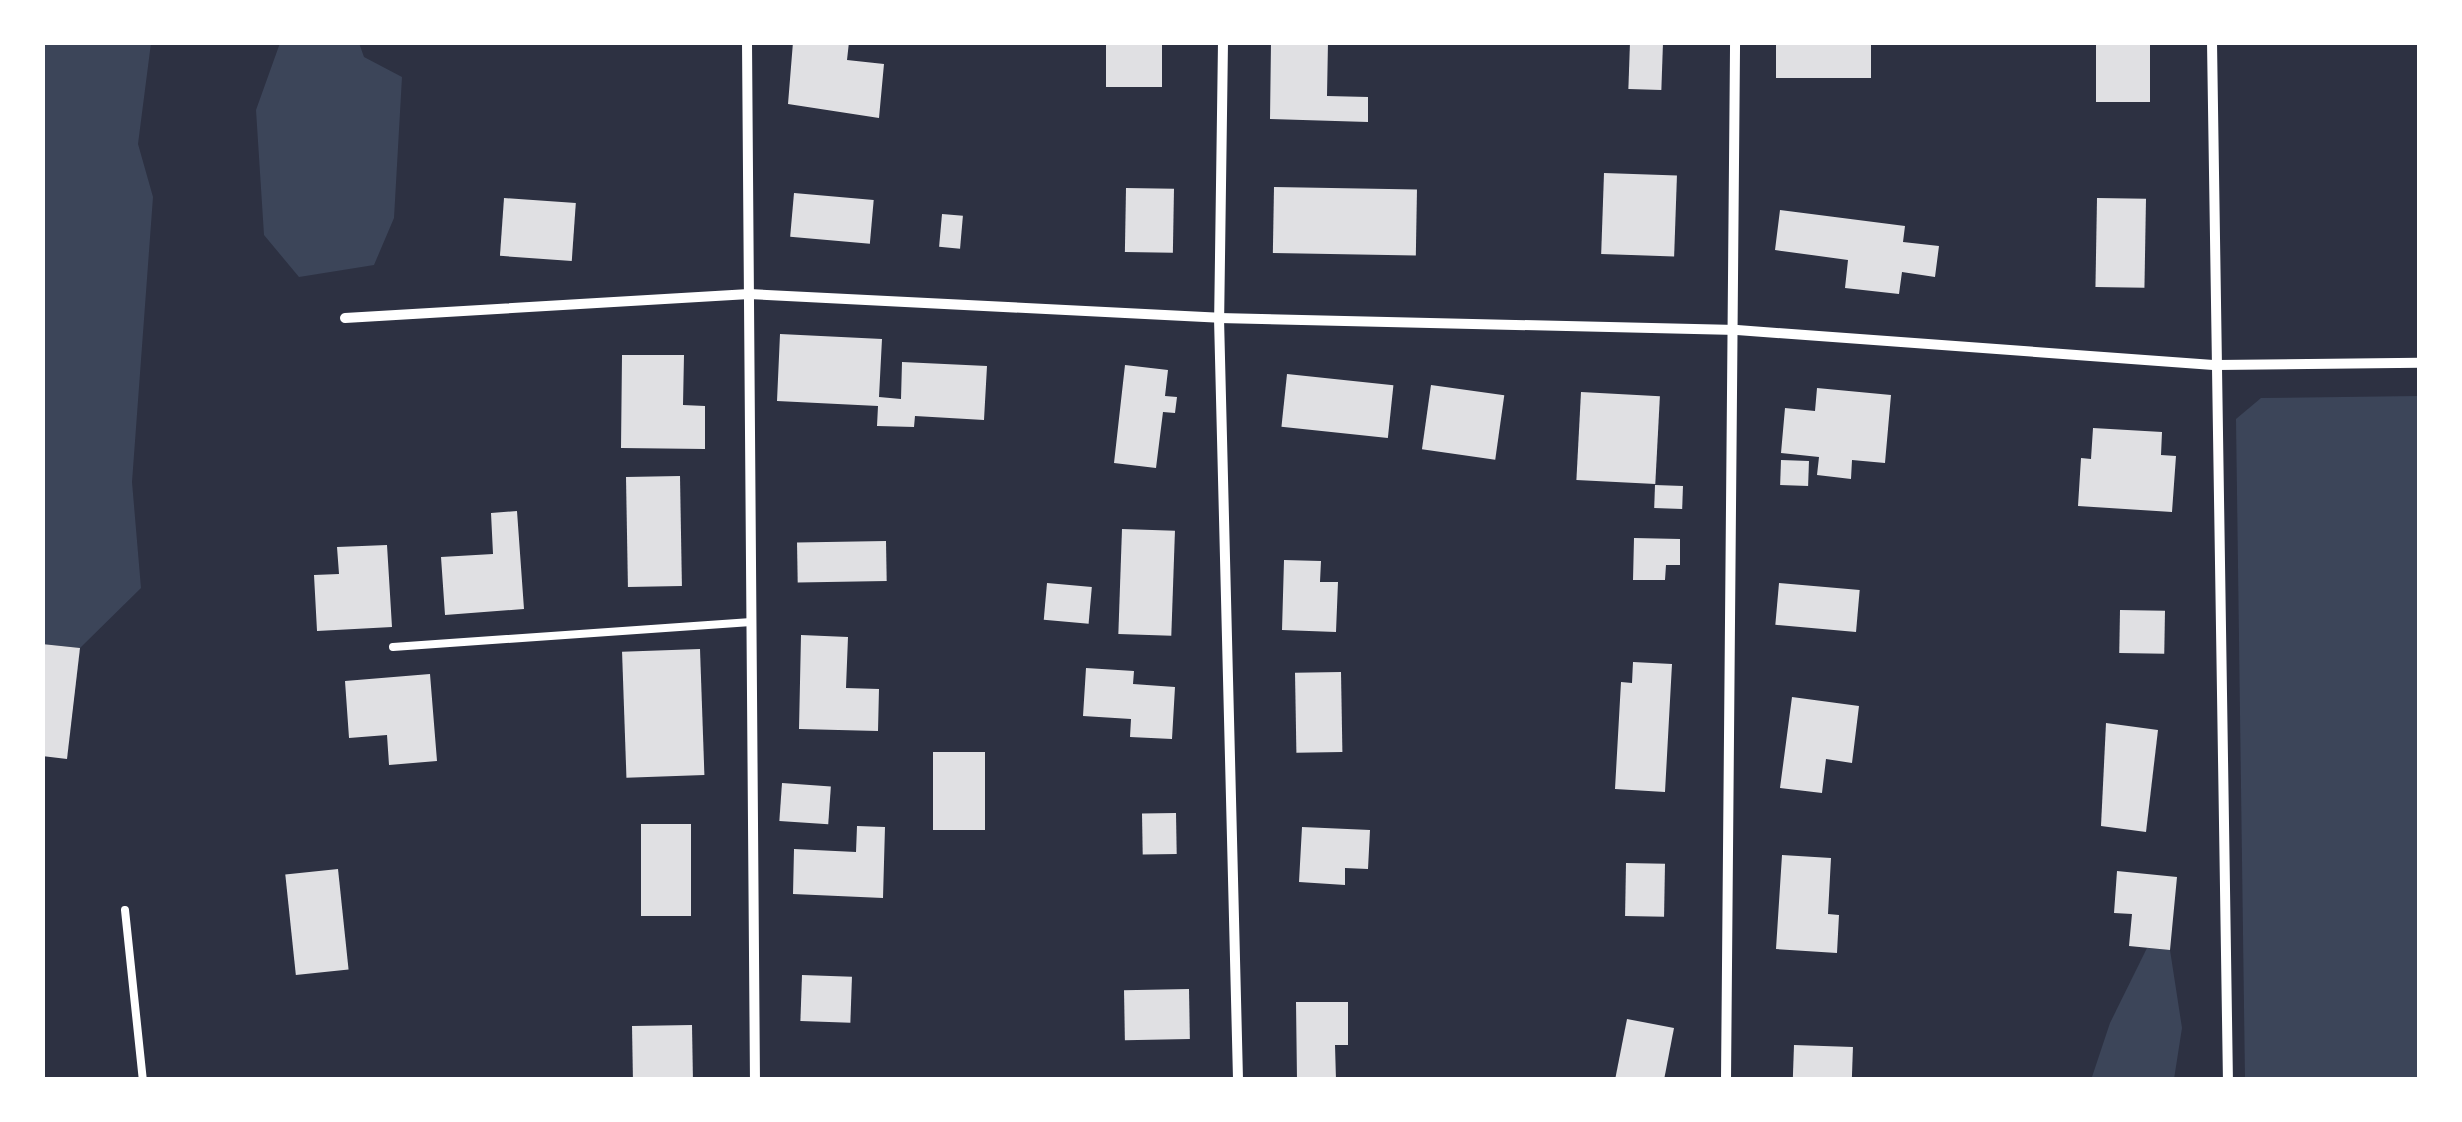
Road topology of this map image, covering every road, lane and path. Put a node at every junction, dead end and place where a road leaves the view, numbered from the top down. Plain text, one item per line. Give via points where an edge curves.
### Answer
1 (747, 42) edge
2 (1223, 42) edge
3 (1735, 42) edge
4 (2212, 42) edge
5 (748, 294) junction
6 (344, 318) dead end
7 (1219, 318) junction
8 (1737, 330) junction
9 (2420, 363) edge
10 (2217, 366) junction
11 (751, 622) junction
12 (394, 648) dead end
13 (125, 910) dead end
14 (143, 1080) edge
15 (755, 1080) edge
16 (1238, 1080) edge
17 (1726, 1080) edge
18 (2228, 1080) edge

1 - 5 street
2 - 7 street
3 - 8 street
4 - 10 street
5 - 6 street
5 - 7 street
5 - 11 street
7 - 8 street
7 - 16 street
8 - 10 street
8 - 17 street
9 - 10 street
10 - 18 street
11 - 12 lane
11 - 15 street
13 - 14 lane

